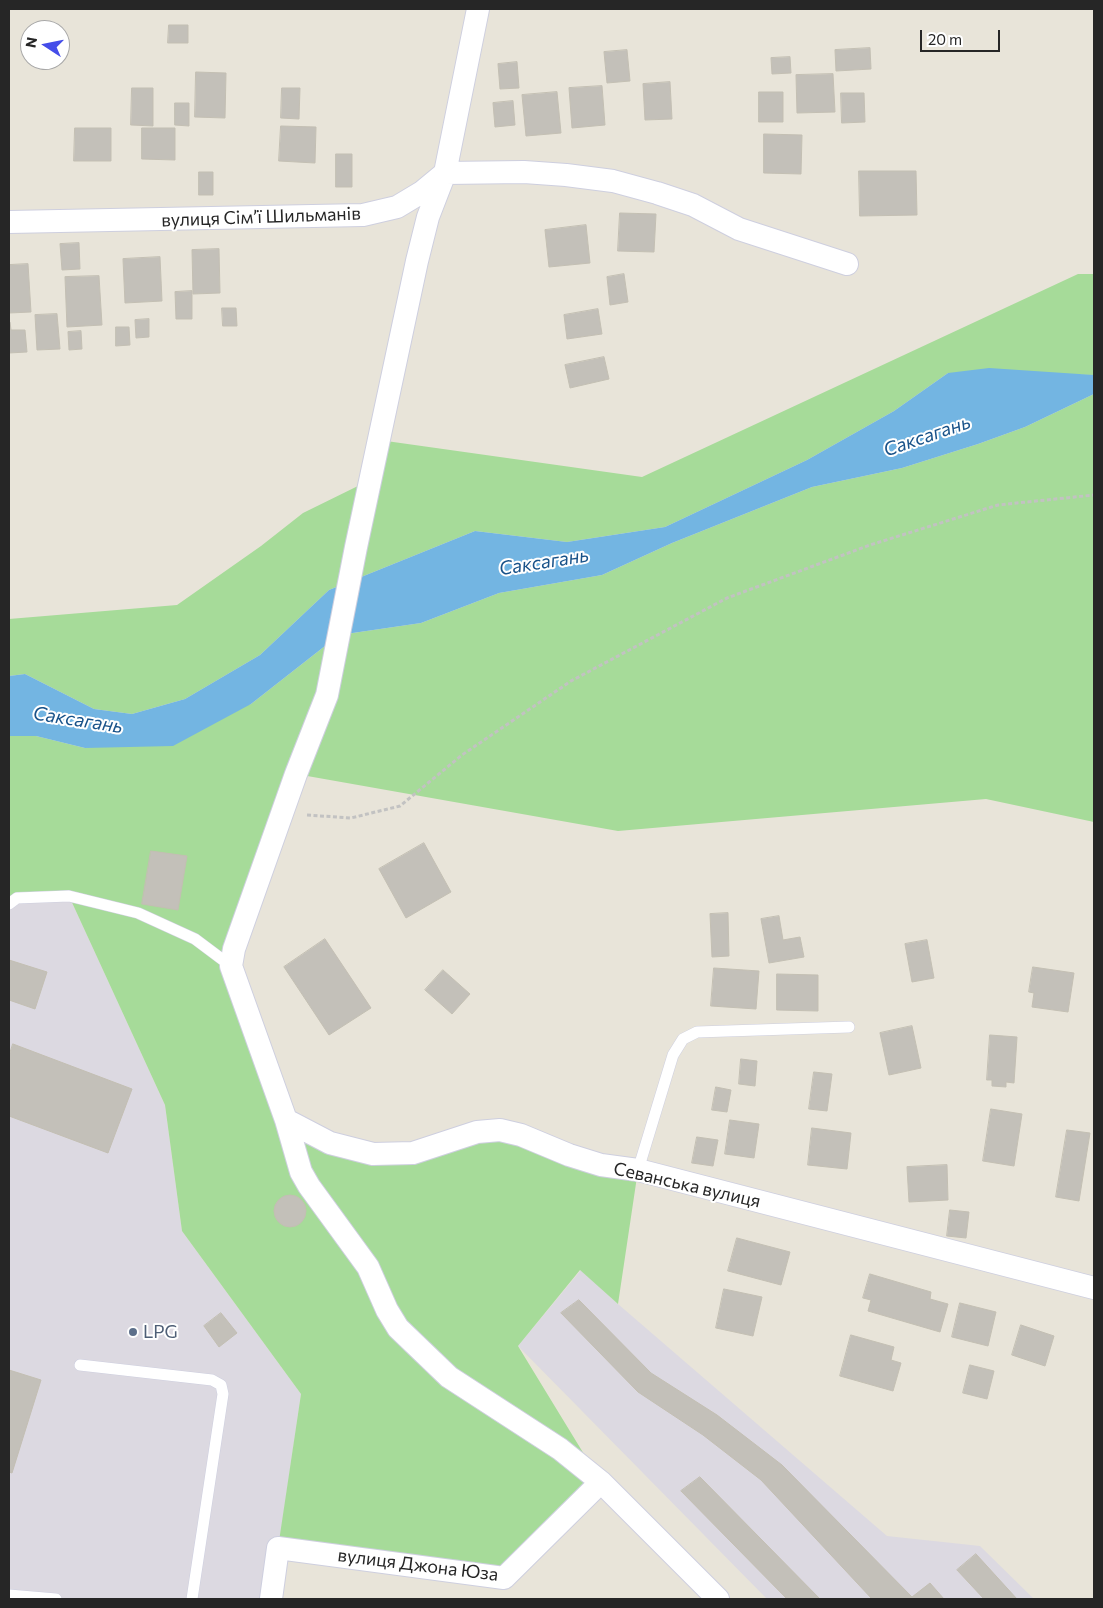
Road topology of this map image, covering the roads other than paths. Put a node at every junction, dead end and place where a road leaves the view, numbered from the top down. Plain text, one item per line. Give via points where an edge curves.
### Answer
1 (478, 9) edge
2 (445, 173) junction
3 (9, 222) edge
4 (847, 264) dead end
5 (9, 904) edge
6 (231, 966) junction
7 (849, 1027) dead end
8 (286, 1120) junction
9 (638, 1170) junction
10 (1094, 1288) edge
11 (80, 1365) dead end
12 (601, 1482) junction
13 (9, 1594) edge
14 (56, 1599) edge
15 (192, 1599) edge
16 (271, 1599) edge
17 (718, 1599) edge

1 - 2 street
2 - 3 street, вулиця Сімʼї Шильманів via 397,207 363,215
2 - 4 street via 524,172 613,181 693,204 739,229
2 - 6 street via 428,217 417,261 327,695 283,810 234,949
5 - 6 lane via 17,898 69,896 138,913 195,939
6 - 8 street
7 - 9 lane via 697,1032 683,1039 673,1055
8 - 9 street, Севанська вулиця via 330,1143 373,1154 413,1153 477,1132 500,1130 601,1165
8 - 12 street via 301,1172 368,1267 398,1328 449,1377 560,1449
9 - 10 street, Севанська вулиця
11 - 15 lane via 212,1380 221,1385 223,1394
12 - 16 street, вулиця Джона Юза via 504,1578 278,1548
12 - 17 street
13 - 14 lane

